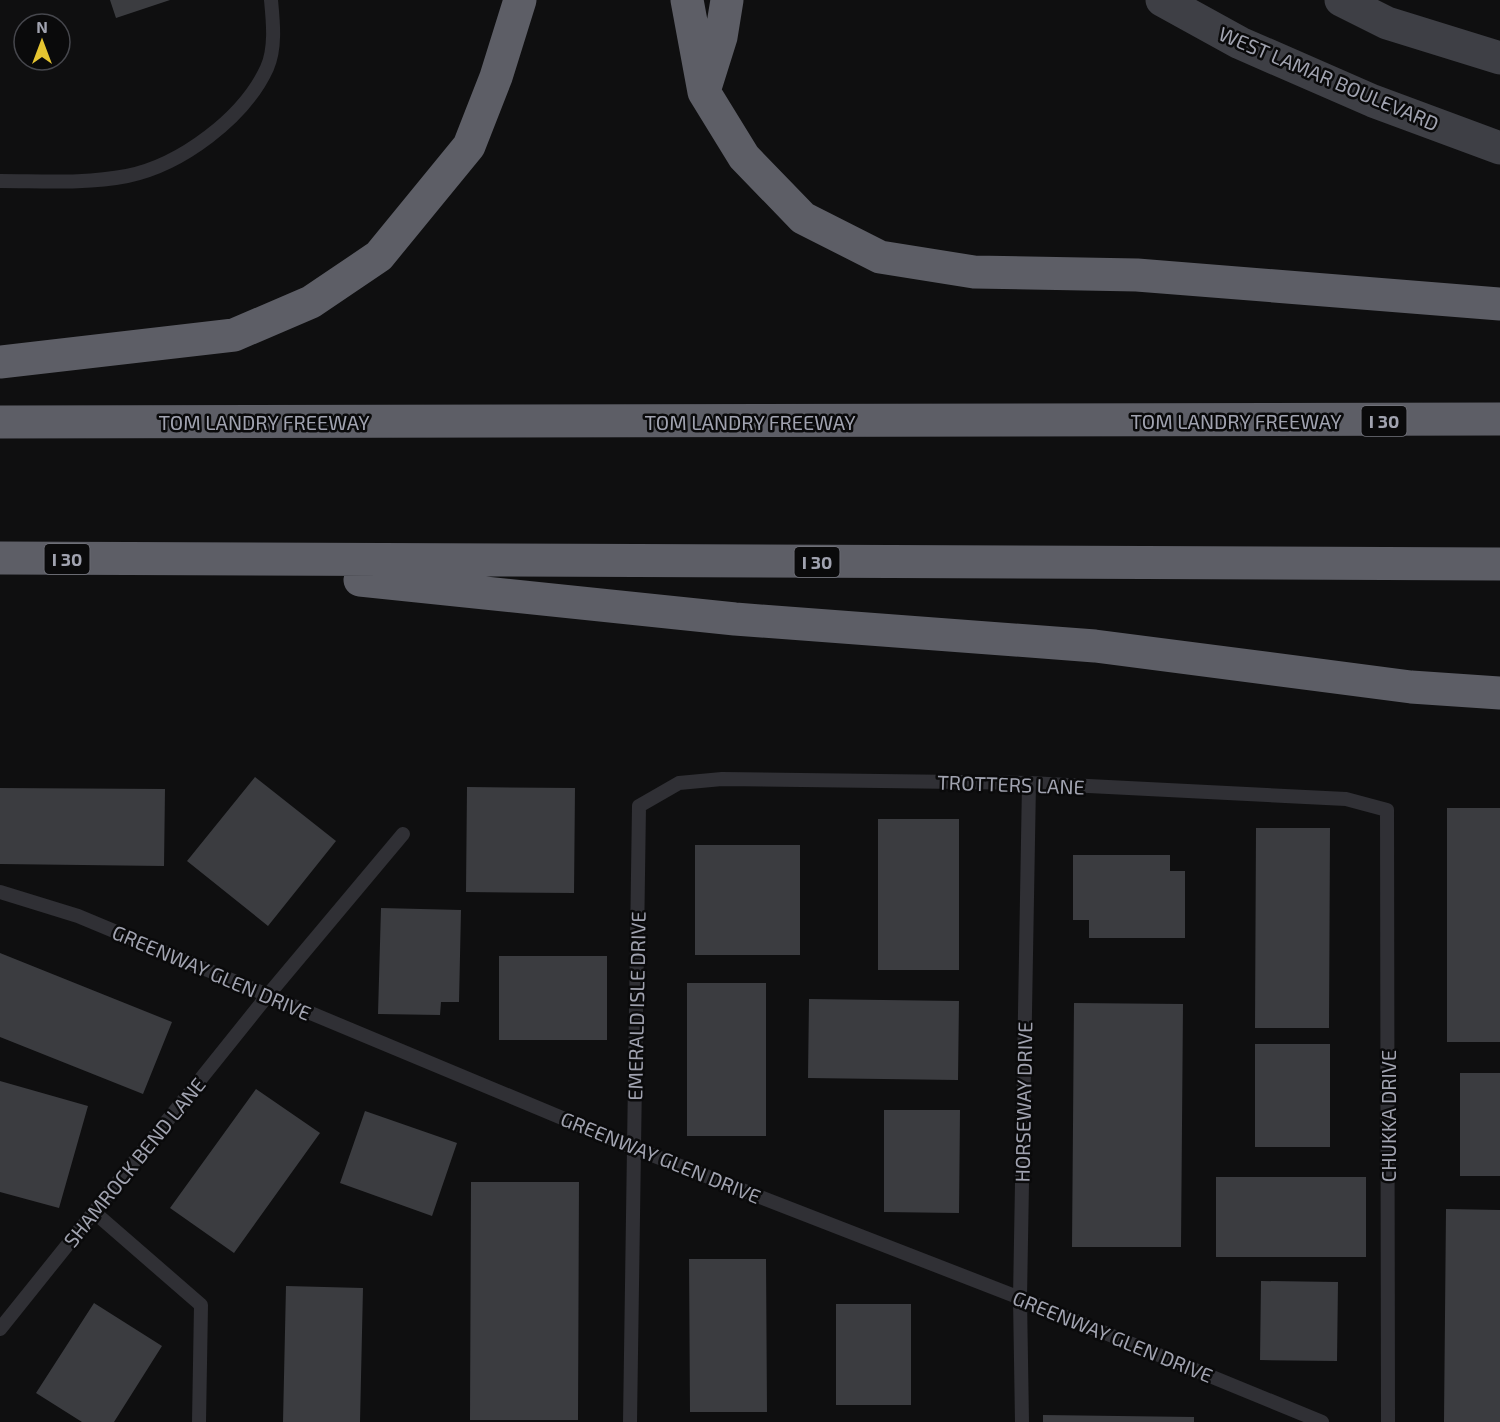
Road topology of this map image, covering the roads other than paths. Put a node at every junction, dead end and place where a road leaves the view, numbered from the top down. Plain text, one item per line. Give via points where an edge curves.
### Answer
1 (271, 0) edge
2 (520, 0) edge
3 (687, 0) edge
4 (727, 0) edge
5 (1162, 0) edge
6 (1341, 0) edge
7 (1500, 58) edge
8 (704, 92) junction
9 (1500, 148) edge
10 (0, 181) edge
11 (1500, 304) edge
12 (0, 362) edge
13 (1500, 419) edge
14 (0, 422) edge
15 (0, 558) edge
16 (134, 559) junction
17 (1500, 564) edge
18 (1500, 693) edge
19 (1029, 783) junction
20 (639, 806) joint
21 (1387, 810) joint
22 (403, 834) dead end
23 (0, 892) edge
24 (268, 994) junction
25 (634, 1148) junction
26 (94, 1212) junction
27 (1020, 1298) junction
28 (0, 1329) edge
29 (199, 1422) edge
30 (630, 1422) edge
31 (1022, 1422) edge
32 (1322, 1422) edge
33 (1388, 1422) edge

1 - 10 lane via 272,50 267,68 239,108 209,138 173,160 130,175 92,181
2 - 12 highway via 469,146 379,256 311,302 234,336
3 - 8 highway
4 - 8 highway via 721,37
5 - 9 main road, WEST LAMAR BOULEVARD via 1250,47 1373,101
6 - 7 main road via 1387,23
8 - 11 highway via 744,157 803,218 880,257 974,272 1137,275
13 - 14 highway, TOM LANDRY FREEWAY / I 30
15 - 16 highway, I 30
16 - 17 highway, I 30
16 - 18 highway via 436,586 735,619 1095,646 1411,687
19 - 20 lane, TROTTERS LANE via 722,778 679,783
19 - 21 lane, TROTTERS LANE via 1346,799
19 - 27 lane, HORSEWAY DRIVE
20 - 25 lane, EMERALD ISLE DRIVE
21 - 33 lane, CHUKKA DRIVE
22 - 24 lane, SHAMROCK BEND LANE
23 - 24 lane, GREENWAY GLEN DRIVE via 78,916
24 - 25 lane, GREENWAY GLEN DRIVE
24 - 26 lane, SHAMROCK BEND LANE
25 - 27 lane, GREENWAY GLEN DRIVE
25 - 30 lane, EMERALD ISLE DRIVE
26 - 28 lane, SHAMROCK BEND LANE
26 - 29 lane via 201,1305
27 - 31 lane, HORSEWAY DRIVE
27 - 32 lane, GREENWAY GLEN DRIVE

